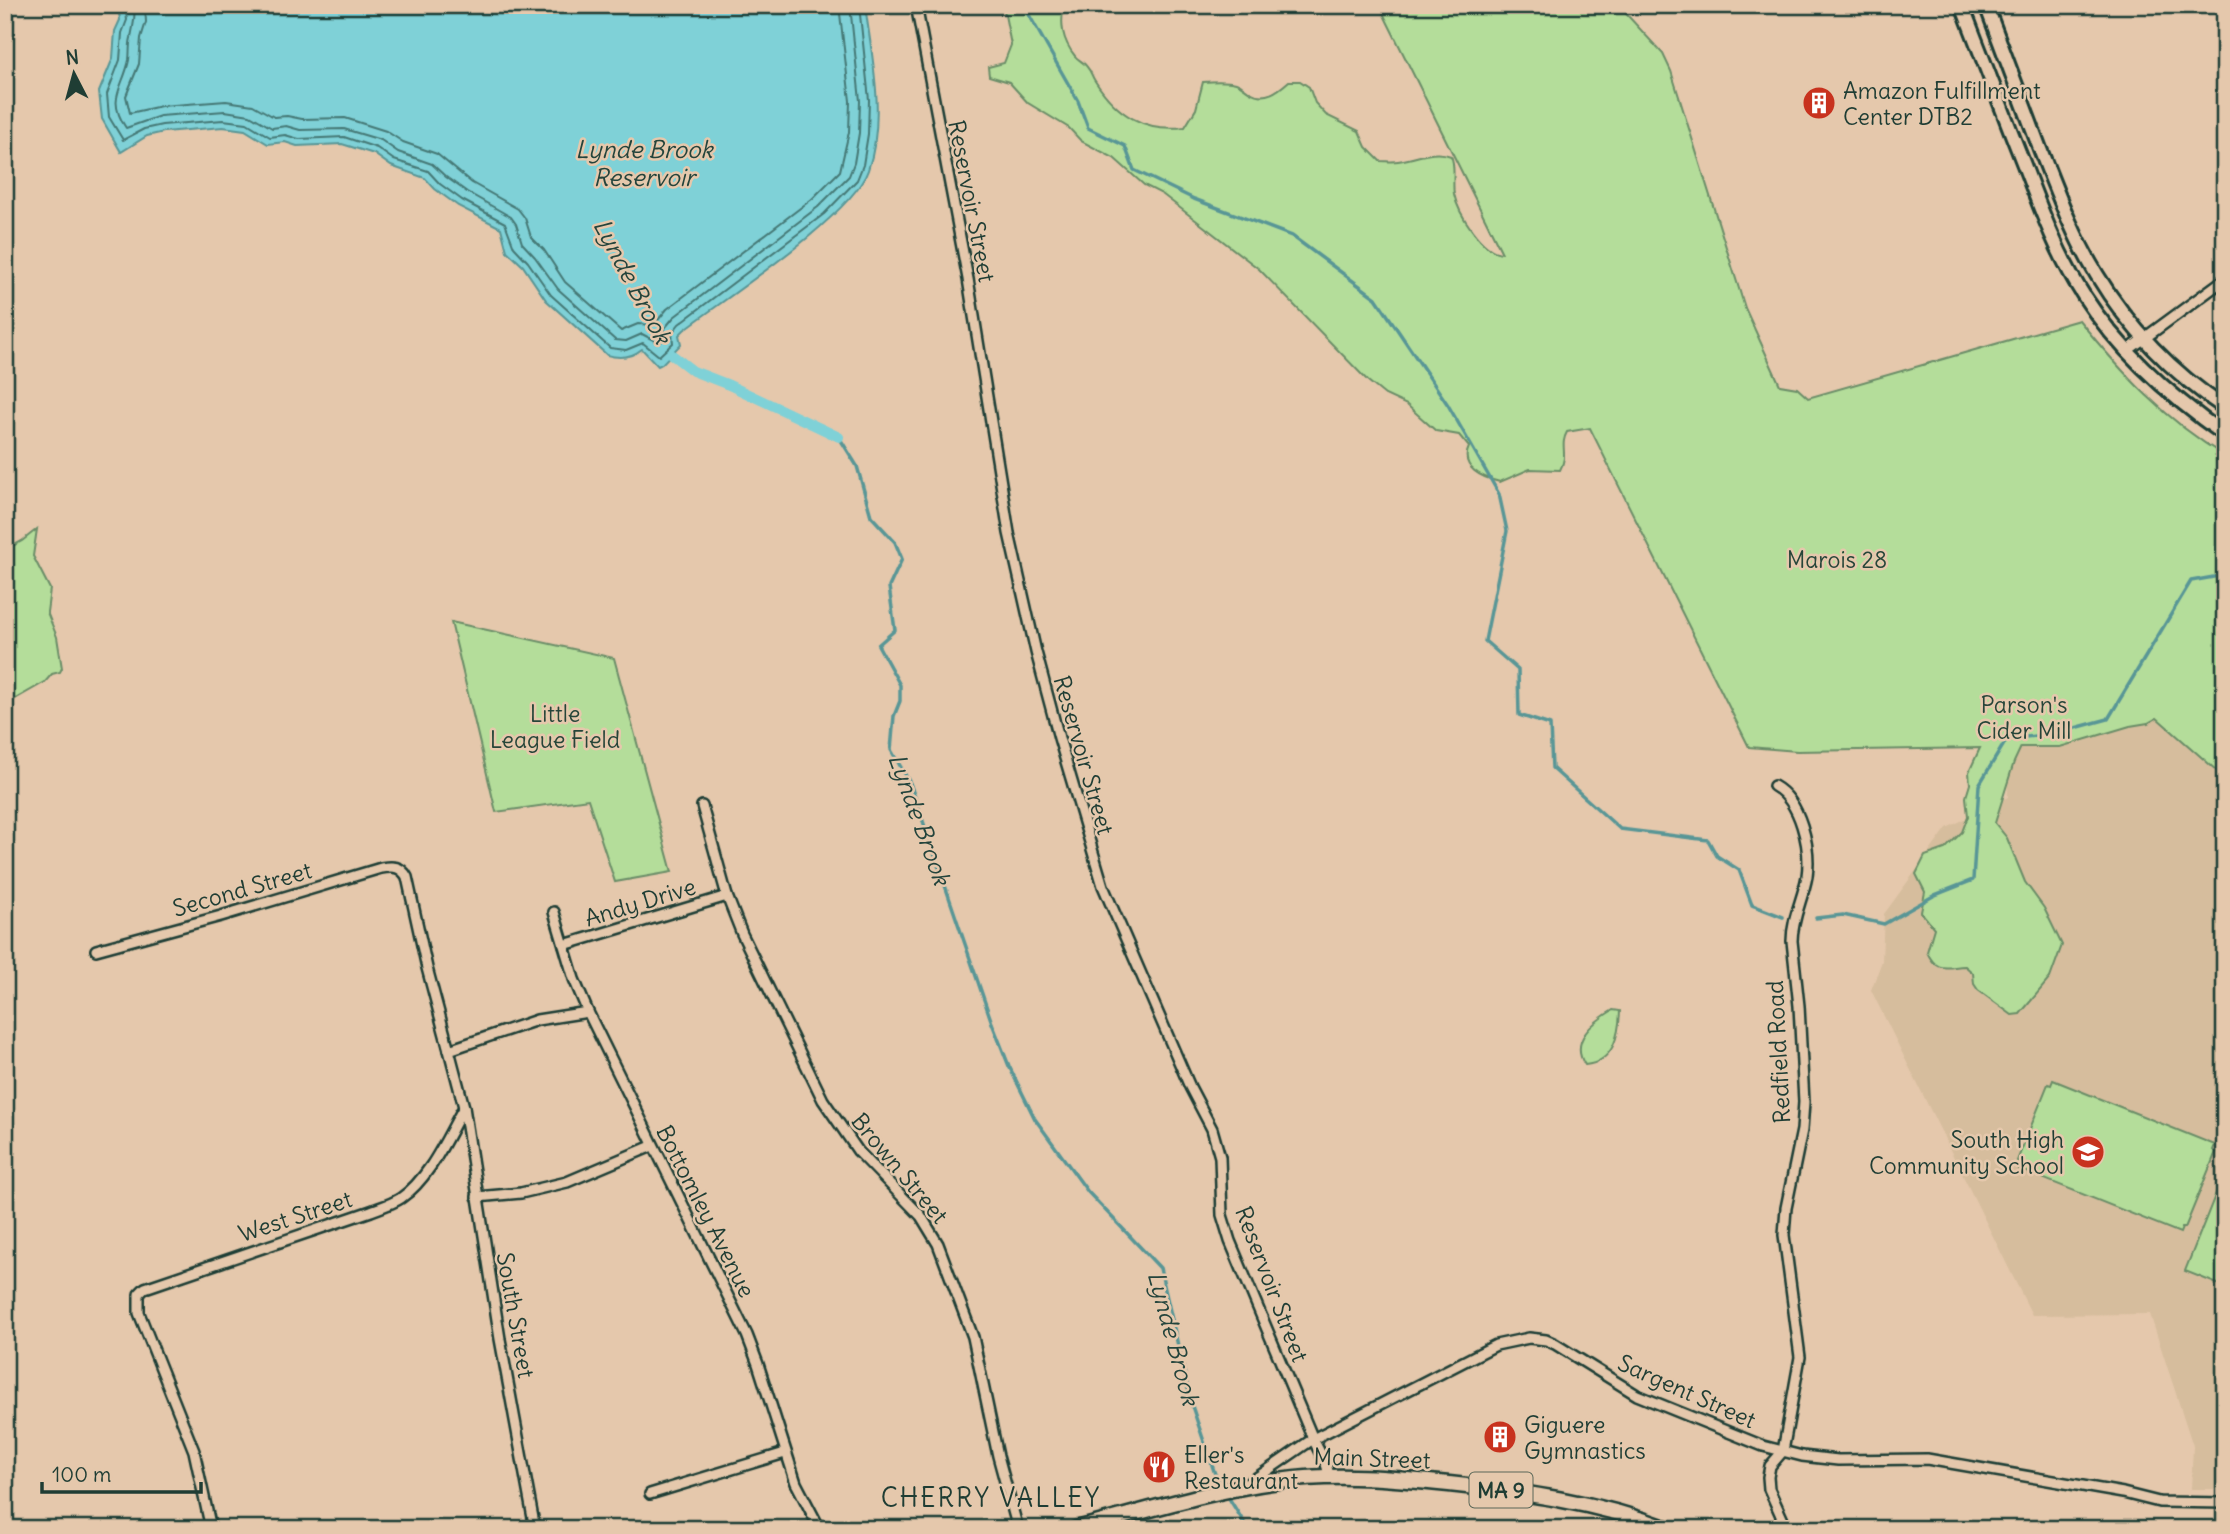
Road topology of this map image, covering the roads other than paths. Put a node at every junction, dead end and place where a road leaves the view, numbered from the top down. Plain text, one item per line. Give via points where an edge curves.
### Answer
1 (916, 5) edge
2 (1962, 5) edge
3 (1986, 5) edge
4 (2225, 279) edge
5 (2145, 338) junction
6 (2127, 351) junction
7 (2225, 408) edge
8 (2225, 435) edge
9 (1773, 786) dead end
10 (702, 806) dead end
11 (727, 896) junction
12 (554, 912) dead end
13 (564, 945) junction
14 (96, 950) dead end
15 (588, 1012) junction
16 (449, 1050) junction
17 (464, 1107) junction
18 (652, 1146) junction
19 (477, 1197) junction
20 (1313, 1439) junction
21 (1783, 1451) junction
22 (785, 1453) junction
23 (1330, 1478) junction
24 (1236, 1489) junction
25 (650, 1494) dead end
26 (2225, 1503) edge
27 (211, 1529) edge
28 (536, 1529) edge
29 (820, 1529) edge
30 (1018, 1529) edge
31 (1076, 1529) edge
32 (1668, 1529) edge
33 (1787, 1529) edge

1 - 20 street, Reservoir Street via 968,279 1009,533 1055,726 1103,886 1212,1129 1220,1157 1224,1223
2 - 6 main road via 2060,252 2084,297
3 - 5 main road via 2063,207 2096,274
4 - 5 street
5 - 6 street
5 - 7 main road via 2179,373
6 - 8 main road
9 - 21 street, Redfield Road via 1796,812 1807,858 1791,941 1803,1068 1803,1122 1784,1223 1800,1357
10 - 11 street, Brown Street
11 - 13 street, Andy Drive
11 - 30 street, Brown Street via 753,960 830,1112 858,1151 933,1234 974,1337
12 - 13 street, Bottomley Avenue
13 - 15 street, Bottomley Avenue
14 - 16 street, Second Street via 381,868 399,868 407,877
15 - 16 street via 537,1020
15 - 18 street, Bottomley Avenue
16 - 17 street
17 - 19 street, South Street
17 - 27 street, West Street via 434,1160 401,1198 145,1288 139,1294 144,1329 194,1451
18 - 19 street via 567,1182
18 - 22 street, Bottomley Avenue via 751,1346
19 - 28 street, South Street
20 - 21 street, Sargent Street via 1496,1345 1530,1338 1555,1344 1637,1395
20 - 23 street, Reservoir Street
20 - 24 street, Sargent Street
21 - 26 street, Sargent Street via 1838,1460 1927,1459 2166,1502
21 - 33 street, Redfield Road via 1770,1466 1768,1483
22 - 25 street
22 - 29 street, Bottomley Avenue
23 - 24 highway, Main Street / MA 9 via 1281,1480
23 - 32 highway, Main Street / MA 9 via 1393,1478 1522,1492
24 - 31 highway, Main Street / MA 9

